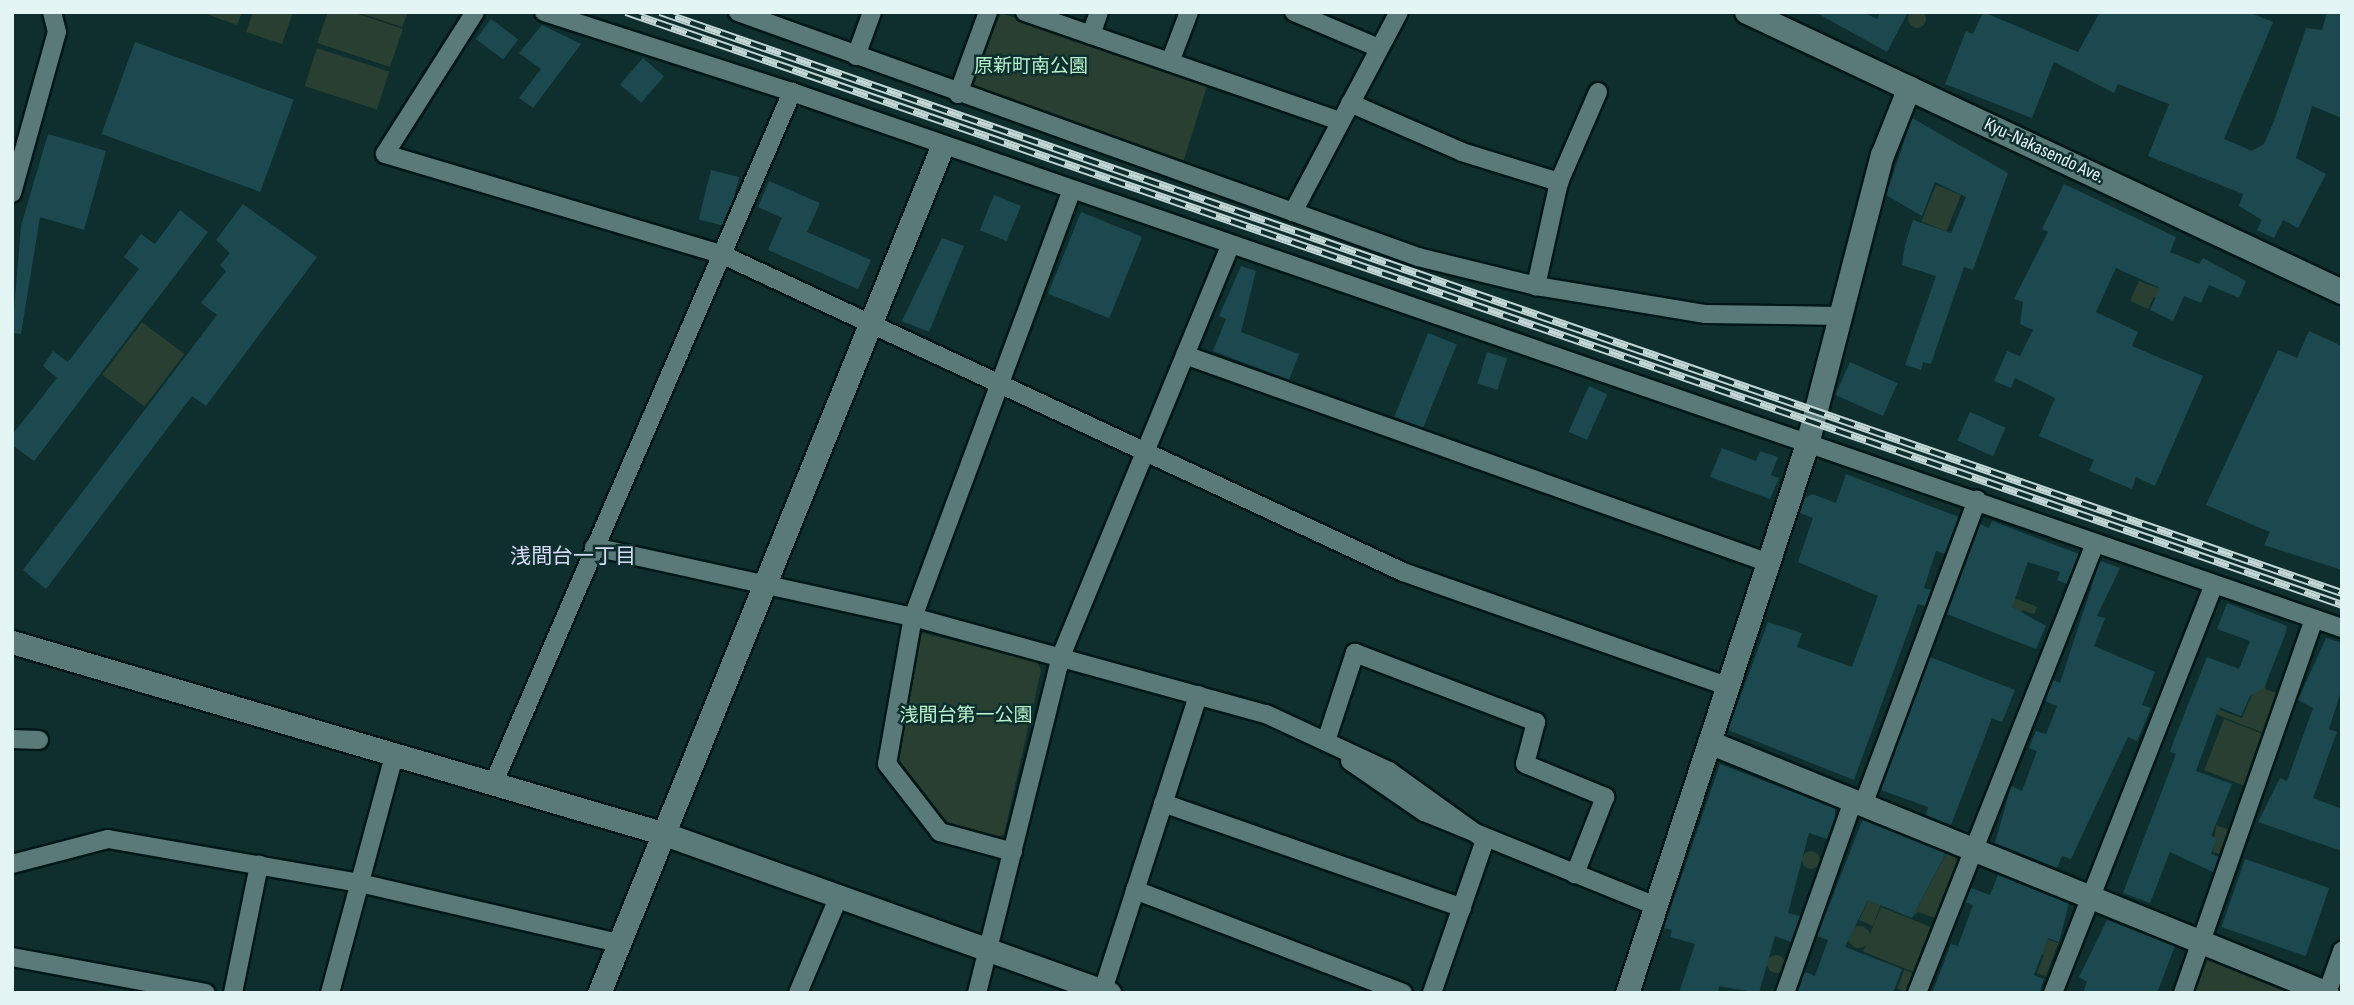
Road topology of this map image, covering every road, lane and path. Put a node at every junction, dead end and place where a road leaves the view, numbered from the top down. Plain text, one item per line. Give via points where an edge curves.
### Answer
1 (52, 12) edge
2 (475, 12) edge
3 (544, 12) edge
4 (738, 12) edge
5 (872, 12) edge
6 (988, 12) edge
7 (1025, 12) edge
8 (1100, 12) edge
9 (1189, 12) edge
10 (1294, 12) edge
11 (1399, 12) edge
12 (1746, 12) edge
13 (758, 16) edge
14 (1091, 35) junction
15 (1380, 48) junction
16 (856, 56) junction
17 (1170, 62) junction
18 (1909, 88) junction
19 (792, 92) junction
20 (1598, 92) dead end
21 (958, 94) junction
22 (1350, 103) junction
23 (1340, 121) junction
24 (942, 147) junction
25 (1559, 182) junction
26 (12, 193) edge
27 (1071, 193) junction
28 (1293, 212) junction
29 (1230, 246) junction
30 (723, 255) junction
31 (1536, 286) junction
32 (2342, 292) edge
33 (1841, 316) junction
34 (867, 325) junction
35 (1185, 355) junction
36 (1002, 385) junction
37 (1807, 444) junction
38 (1145, 450) junction
39 (1977, 500) junction
40 (2095, 543) junction
41 (594, 547) junction
42 (1766, 562) junction
43 (763, 586) junction
44 (2213, 586) junction
45 (913, 617) junction
46 (2315, 619) junction
47 (2342, 628) edge
48 (12, 642) edge
49 (1061, 656) junction
50 (1727, 686) junction
51 (1198, 695) junction
52 (12, 739) edge
53 (39, 740) dead end
54 (1326, 741) junction
55 (1709, 743) junction
56 (394, 755) junction
57 (494, 782) junction
58 (1163, 803) junction
59 (1858, 803) junction
60 (662, 833) junction
61 (1485, 840) junction
62 (1972, 850) junction
63 (1013, 852) junction
64 (12, 864) edge
65 (259, 865) junction
66 (1575, 874) junction
67 (360, 883) junction
68 (1135, 890) junction
69 (839, 896) junction
70 (2091, 897) junction
71 (1655, 906) junction
72 (1461, 908) junction
73 (618, 943) junction
74 (2201, 943) junction
75 (989, 949) junction
76 (2342, 951) edge
77 (12, 957) edge
78 (1106, 992) edge
79 (206, 993) edge
80 (233, 993) edge
81 (330, 993) edge
82 (599, 993) edge
83 (798, 993) edge
84 (978, 993) edge
85 (1403, 993) edge
86 (1432, 993) edge
87 (1627, 993) edge
88 (1785, 993) edge
89 (1917, 993) edge
90 (2053, 993) edge
91 (2183, 993) edge
92 (2327, 993) edge

1 - 26 street via 57,32
2 - 30 street via 385,154
3 - 19 street
4 - 13 street
5 - 16 street
6 - 21 street
7 - 14 street
8 - 14 street
9 - 17 street
10 - 15 street
11 - 15 street
12 - 18 main road, Kyu-Nakasendo Ave.
13 - 16 street
14 - 17 street
15 - 22 street
16 - 21 street
17 - 23 street
18 - 32 main road, Kyu-Nakasendo Ave.
18 - 33 street via 1882,155
19 - 24 street
19 - 30 street
20 - 25 street
21 - 28 street
22 - 23 street
22 - 25 street via 1462,152
23 - 28 street
24 - 27 street
24 - 34 street
25 - 31 street
27 - 29 street
27 - 36 street
28 - 31 street via 1418,257
29 - 35 street
29 - 37 street
30 - 34 street
30 - 41 street
31 - 33 street via 1706,314
33 - 37 street
34 - 36 street
34 - 43 street
35 - 38 street
35 - 42 street
36 - 38 street
36 - 45 street
37 - 39 street
37 - 42 street
38 - 49 street
38 - 50 street via 1403,572
39 - 40 street
39 - 59 street
40 - 44 street
40 - 62 street
41 - 43 street
41 - 57 street
42 - 50 street
43 - 45 street
43 - 60 street
44 - 46 street
44 - 70 street
45 - 49 street
45 - 63 street via 887,764 940,832
46 - 47 street
46 - 74 street
48 - 56 street
49 - 51 street
49 - 63 street
50 - 55 street
51 - 54 street via 1265,714
51 - 58 street
52 - 53 street
54 - 61 street via 1405,801
54 - 66 street via 1355,653 1536,722 1525,764 1605,797
55 - 59 street
55 - 71 street
56 - 57 street
56 - 67 street
57 - 60 street
58 - 68 street
58 - 72 street
59 - 62 street
59 - 88 street
60 - 69 street
60 - 73 street
61 - 66 street
61 - 72 street
62 - 70 street
62 - 89 street
63 - 75 street
64 - 65 street via 108,839
65 - 67 street
65 - 80 street
66 - 71 street
67 - 73 street
67 - 81 street
68 - 78 street
68 - 85 street
69 - 75 street
69 - 83 street
70 - 74 street
70 - 90 street
71 - 87 street
72 - 86 street
73 - 82 street
74 - 91 street
74 - 92 street
75 - 78 street
75 - 84 street
76 - 92 street
77 - 79 street

